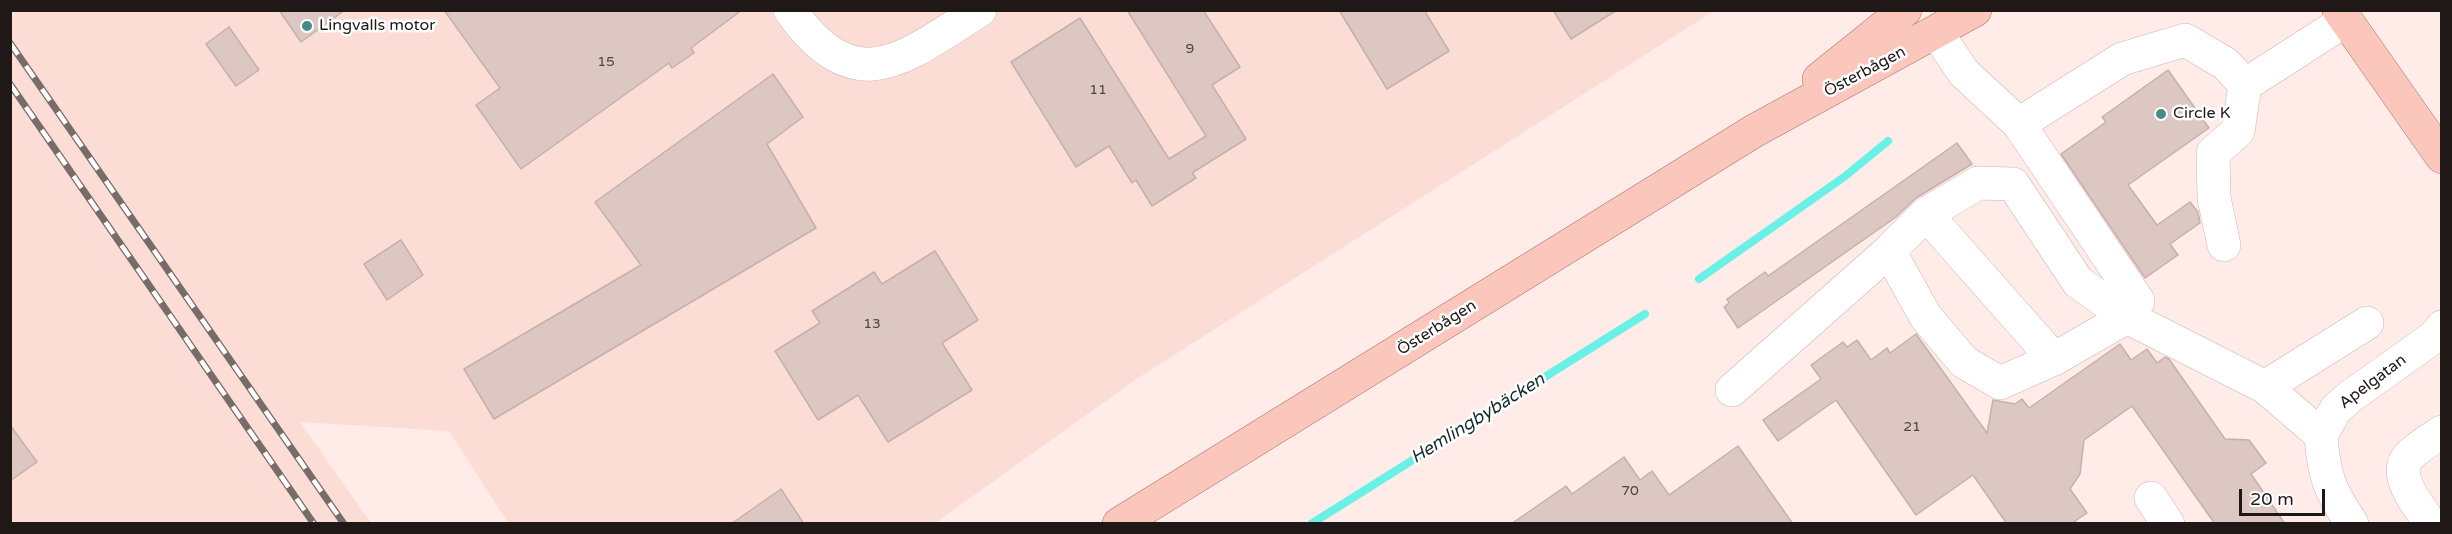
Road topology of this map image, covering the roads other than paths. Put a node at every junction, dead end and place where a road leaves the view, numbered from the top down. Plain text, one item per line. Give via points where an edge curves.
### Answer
1 (790, 10) edge
2 (980, 10) edge
3 (1905, 10) edge
4 (1975, 10) edge
5 (2348, 14) edge
6 (1937, 33) junction
7 (2245, 85) junction
8 (2442, 117) edge
9 (2019, 124) junction
10 (1754, 131) junction
11 (2442, 157) edge
12 (1926, 214) junction
13 (2224, 245) dead end
14 (1889, 251) junction
15 (2133, 309) junction
16 (2367, 323) dead end
17 (2439, 333) edge
18 (2054, 360) junction
19 (2265, 387) junction
20 (1732, 390) dead end
21 (2442, 432) edge
22 (2321, 435) junction
23 (2418, 519) edge
24 (1119, 524) edge
25 (2352, 524) edge

1 - 2 street via 829,53 871,66 900,59
3 - 10 main road, Österbågen
4 - 6 main road, Österbågen
5 - 7 street
5 - 8 main road
5 - 11 main road
6 - 9 street via 1964,73
6 - 10 main road, Österbågen
7 - 9 street via 2226,63 2185,40 2122,59
7 - 13 street via 2238,131 2212,153 2214,198
9 - 15 street
10 - 24 main road, Österbågen
12 - 14 street
12 - 15 street via 1978,183 2013,184 2078,282
12 - 18 street
14 - 18 street via 1926,317 1964,362 2000,383
14 - 20 street
15 - 18 street
15 - 19 street
16 - 19 street
17 - 22 street, Apelgatan via 2336,409
19 - 22 street
21 - 23 street via 2408,457 2404,469
22 - 25 street via 2323,470

